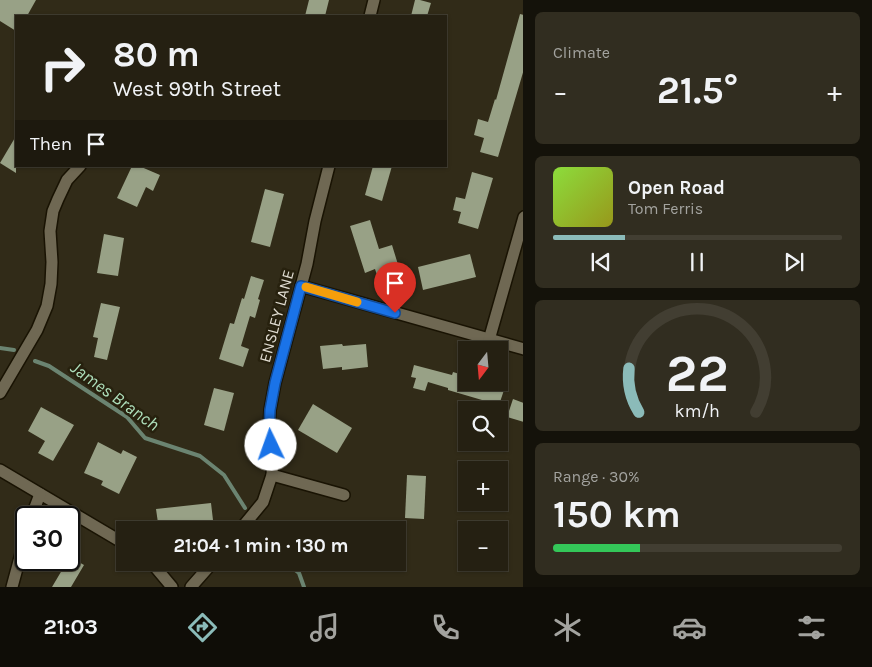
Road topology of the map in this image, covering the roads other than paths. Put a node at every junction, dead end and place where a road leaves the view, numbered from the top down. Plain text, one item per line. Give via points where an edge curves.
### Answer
1 (374, 0) edge
2 (370, 15) edge
3 (79, 167) edge
4 (329, 167) edge
5 (523, 217) edge
6 (301, 286) junction
7 (490, 340) junction
8 (523, 349) edge
9 (0, 393) edge
10 (0, 470) edge
11 (272, 475) junction
12 (40, 494) junction
13 (344, 495) dead end
14 (36, 506) edge
15 (247, 521) edge
16 (116, 539) edge
17 (16, 571) edge
18 (159, 571) edge
19 (205, 571) edge
20 (12, 587) edge
21 (172, 587) edge
22 (192, 587) edge

1 - 2 street
3 - 9 street via 67,180 53,211 51,284 47,306 37,330
4 - 6 street, ENSLEY LANE
5 - 7 street
6 - 7 street
6 - 11 street, ENSLEY LANE via 270,410
7 - 8 street
10 - 12 street
11 - 13 street
11 - 15 street, ENSLEY LANE via 263,502
12 - 14 street
12 - 16 street
17 - 20 street
18 - 21 street
19 - 22 street

